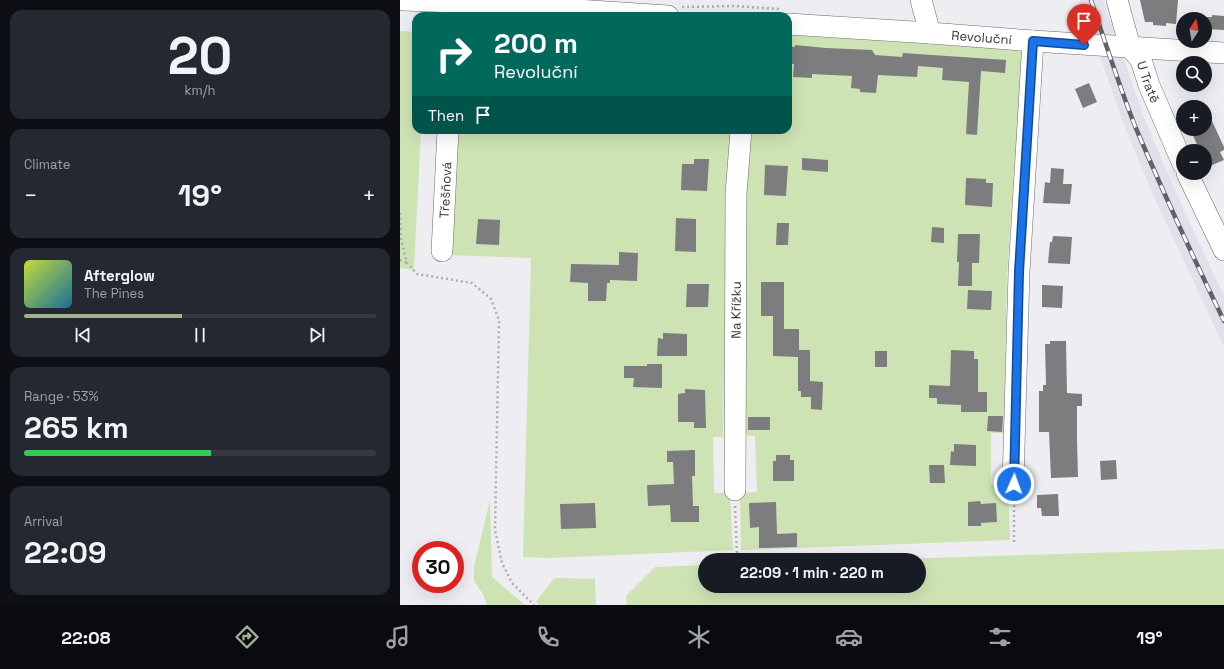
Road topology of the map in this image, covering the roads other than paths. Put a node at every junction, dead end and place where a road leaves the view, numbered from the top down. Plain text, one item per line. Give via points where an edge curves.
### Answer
1 (404, 0) edge
2 (921, 0) edge
3 (1117, 0) edge
4 (454, 9) edge
5 (546, 12) edge
6 (792, 24) edge
7 (930, 33) junction
8 (1033, 41) junction
9 (1130, 47) junction
10 (1224, 53) edge
11 (448, 134) edge
12 (741, 134) edge
13 (1176, 148) edge
14 (1190, 180) edge
15 (1224, 250) edge
16 (442, 251) dead end
17 (1014, 484) road end
18 (735, 490) road end

1 - 4 street
2 - 7 street
3 - 9 street, U Tratě
4 - 5 street
6 - 7 street, Revoluční
7 - 8 street, Revoluční
8 - 9 street, Revoluční
8 - 17 street via 1019,272
9 - 10 street, Revoluční
9 - 13 street, U Tratě via 1141,60
11 - 16 street, Třešňová
12 - 18 street, Na Křížku via 736,194
14 - 15 street

